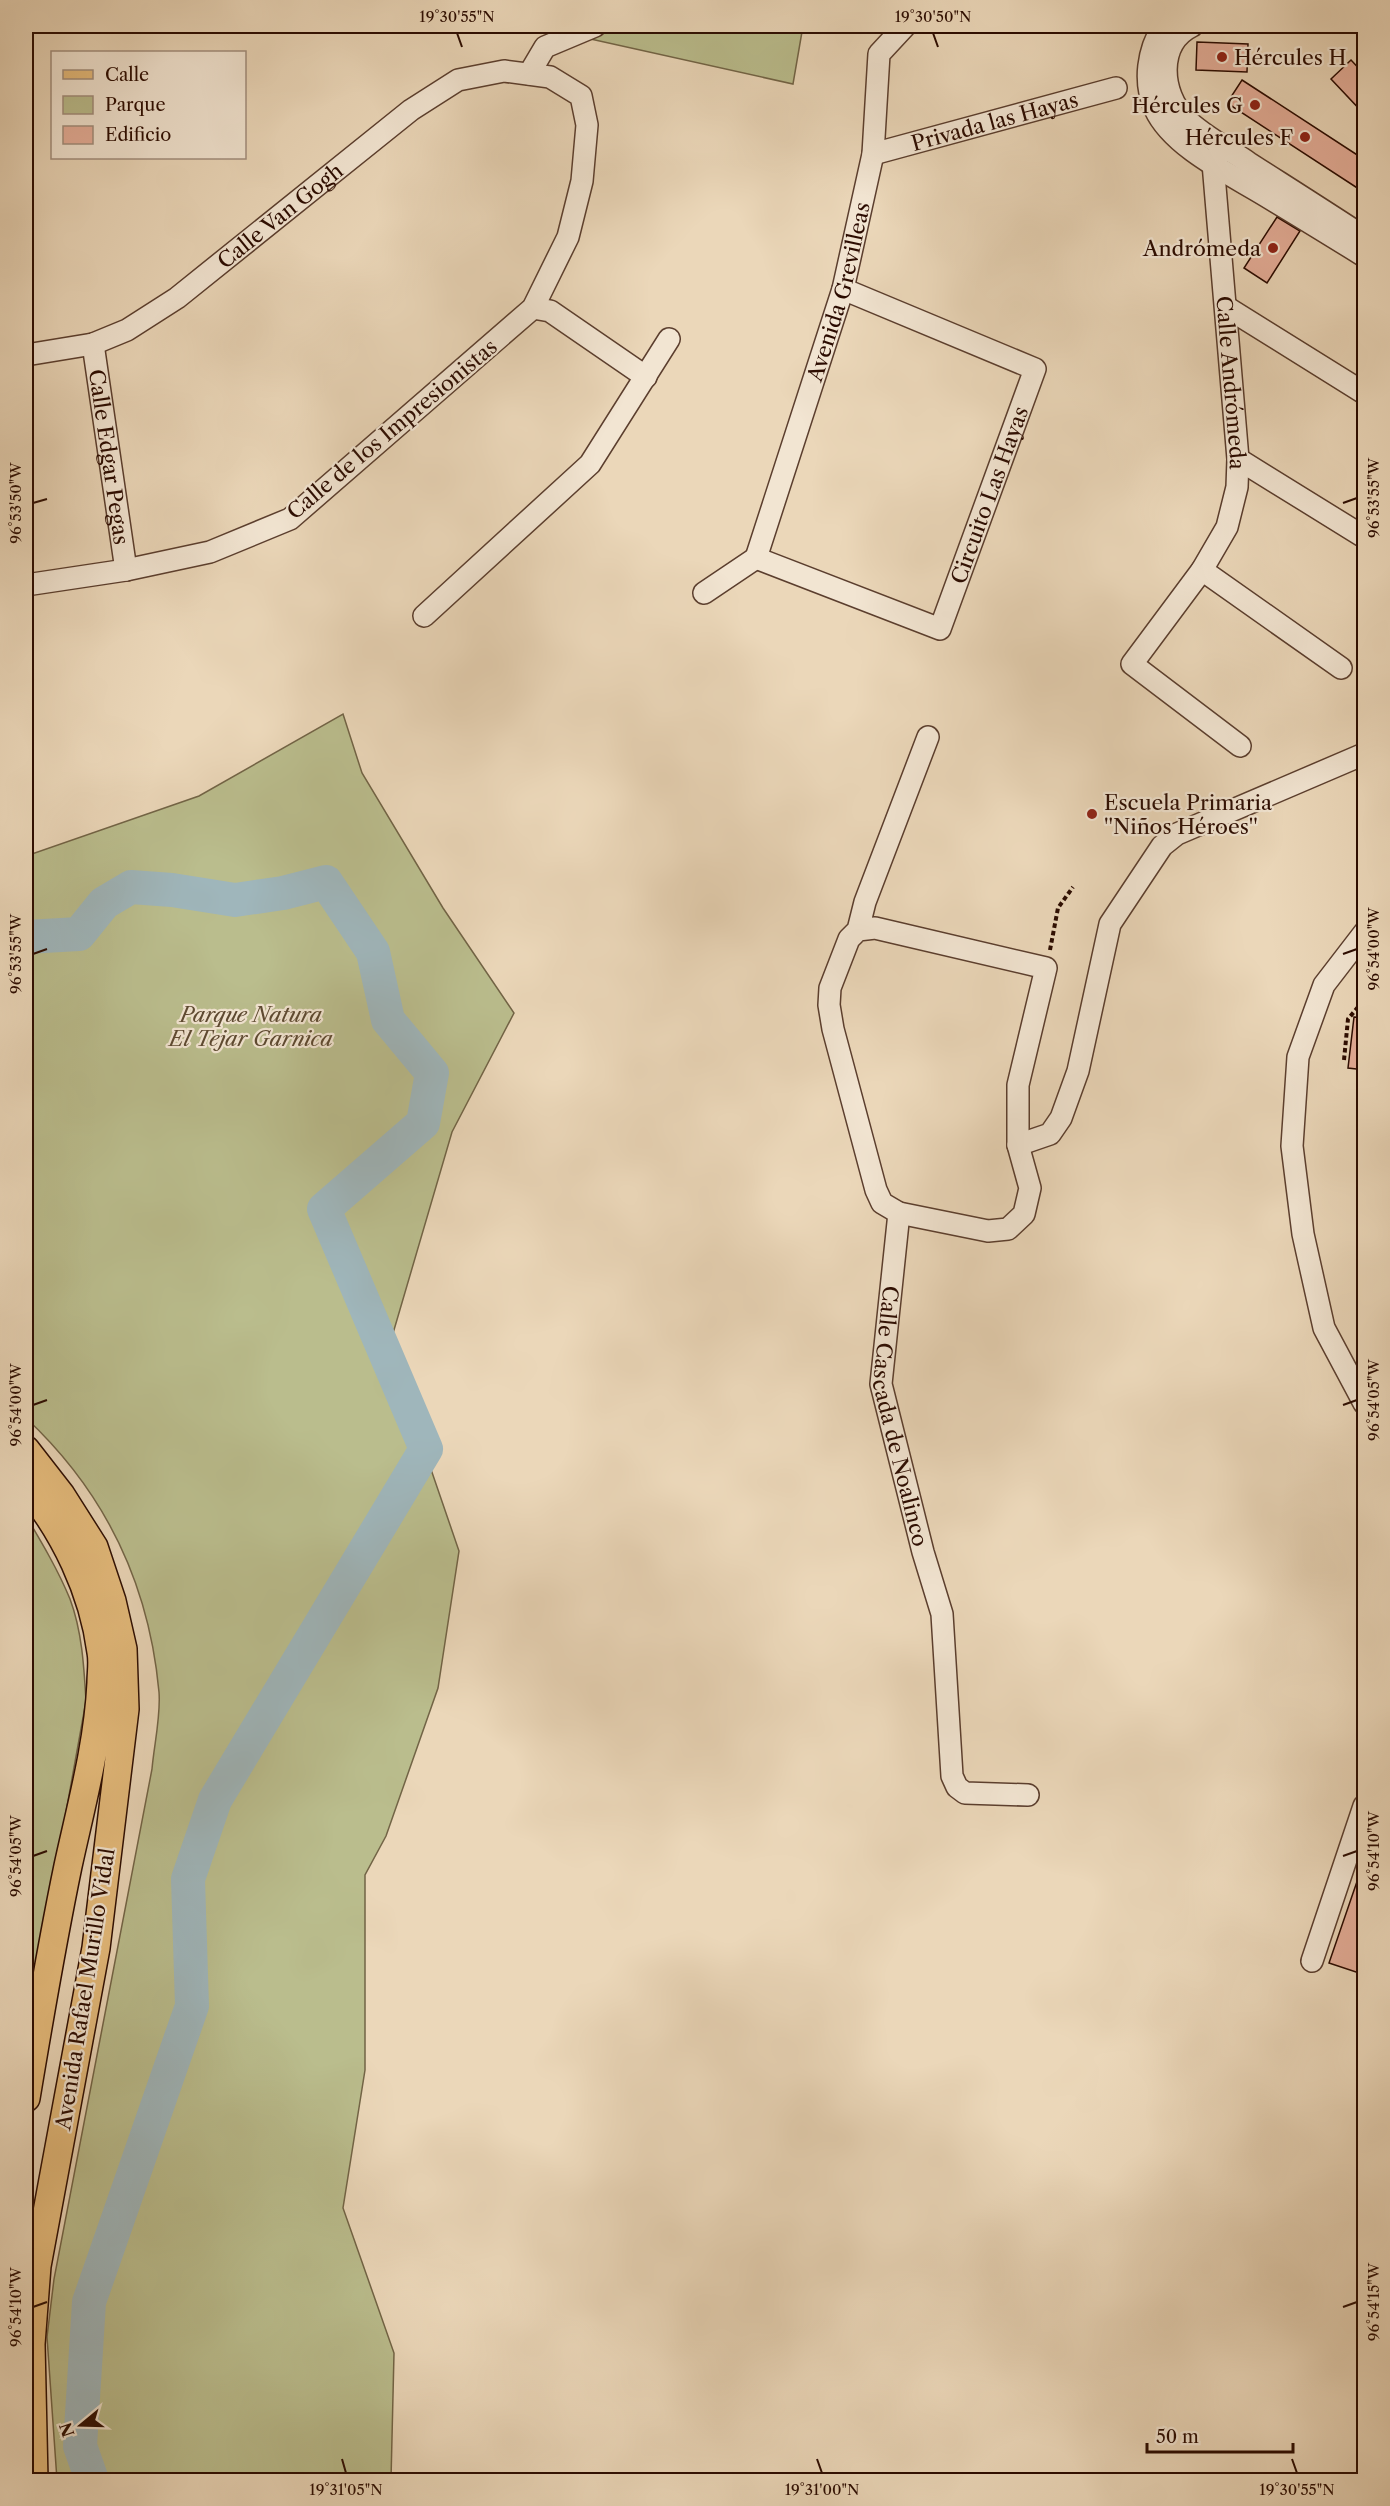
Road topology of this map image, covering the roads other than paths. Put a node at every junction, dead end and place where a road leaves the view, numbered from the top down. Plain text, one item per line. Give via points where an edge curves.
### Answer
1 (595, 26) edge
2 (904, 26) edge
3 (1163, 26) edge
4 (1192, 26) edge
5 (529, 74) junction
6 (1116, 88) dead end
7 (581, 96) joint
8 (873, 154) junction
9 (1219, 155) junction
10 (1365, 237) edge
11 (1365, 256) edge
12 (843, 289) junction
13 (1226, 307) junction
14 (533, 308) junction
15 (669, 339) dead end
16 (93, 344) junction
17 (26, 355) edge
18 (646, 377) junction
19 (1365, 393) edge
20 (1238, 459) junction
21 (1365, 537) edge
22 (756, 558) junction
23 (126, 570) junction
24 (1202, 570) junction
25 (26, 585) edge
26 (704, 593) dead end
27 (424, 616) dead end
28 (1341, 668) dead end
29 (928, 737) dead end
30 (1240, 746) dead end
31 (1365, 754) edge
32 (858, 930) junction
33 (1365, 933) edge
34 (1018, 1145) junction
35 (899, 1213) junction
36 (1365, 1403) edge
37 (26, 1450) edge
38 (26, 1485) edge
39 (1028, 1795) dead end
40 (1365, 1806) edge
41 (1312, 1961) dead end
42 (26, 2098) edge
43 (34, 2481) edge

1 - 5 street via 545,47
2 - 8 street, Avenida Grevilleas via 879,54
3 - 9 street via 1153,42 1148,67 1155,109 1170,131
4 - 9 street via 1182,30 1168,49 1165,77 1172,99 1185,118
5 - 7 street, Calle Van Gogh via 550,77
5 - 16 street, Calle Van Gogh via 504,71 458,80 402,117 177,298 127,330
6 - 8 street, Privada las Hayas
7 - 14 street, Calle de los Impresionistas via 587,125 582,181 568,237
8 - 12 street, Avenida Grevilleas
9 - 10 street
9 - 11 street
9 - 13 street, Calle Andrómeda
12 - 22 street, Avenida Grevilleas
12 - 22 street, Circuito Las Hayas via 1035,369 940,629
13 - 19 street
13 - 20 street, Calle Andrómeda
14 - 18 street via 550,311
14 - 23 street, Calle de los Impresionistas via 290,519 210,552
15 - 18 street
16 - 17 street, Calle Van Gogh
16 - 23 street, Calle Edgar Pegas
18 - 27 street via 590,464
20 - 21 street
20 - 24 street, Calle Andrómeda via 1237,487 1227,527
22 - 26 street
23 - 25 street, Calle de los Impresionistas
24 - 28 street
24 - 30 street, Calle Andrómeda via 1132,664
29 - 32 street
31 - 34 street via 1177,834 1162,846 1110,924 1078,1071 1061,1118 1050,1134
32 - 34 street via 875,928 1046,968 1018,1085
32 - 35 street via 849,939 830,988 829,1005 876,1190 882,1203
33 - 36 street via 1324,985 1298,1057 1292,1146 1303,1234 1324,1328
34 - 35 street via 1030,1188 1024,1214 1008,1229 988,1232
35 - 39 street, Calle Cascada de Noalinco via 881,1384 942,1614 952,1776 965,1793
37 - 43 main road, Avenida Rafael Murillo Vidal via 62,1495 94,1547 123,1649 125,1709 96,1948 37,2266 31,2344
38 - 42 main road, Avenida Rafael Murillo Vidal via 73,1557 91,1605 102,1653 93,1752 57,1917
40 - 41 street

